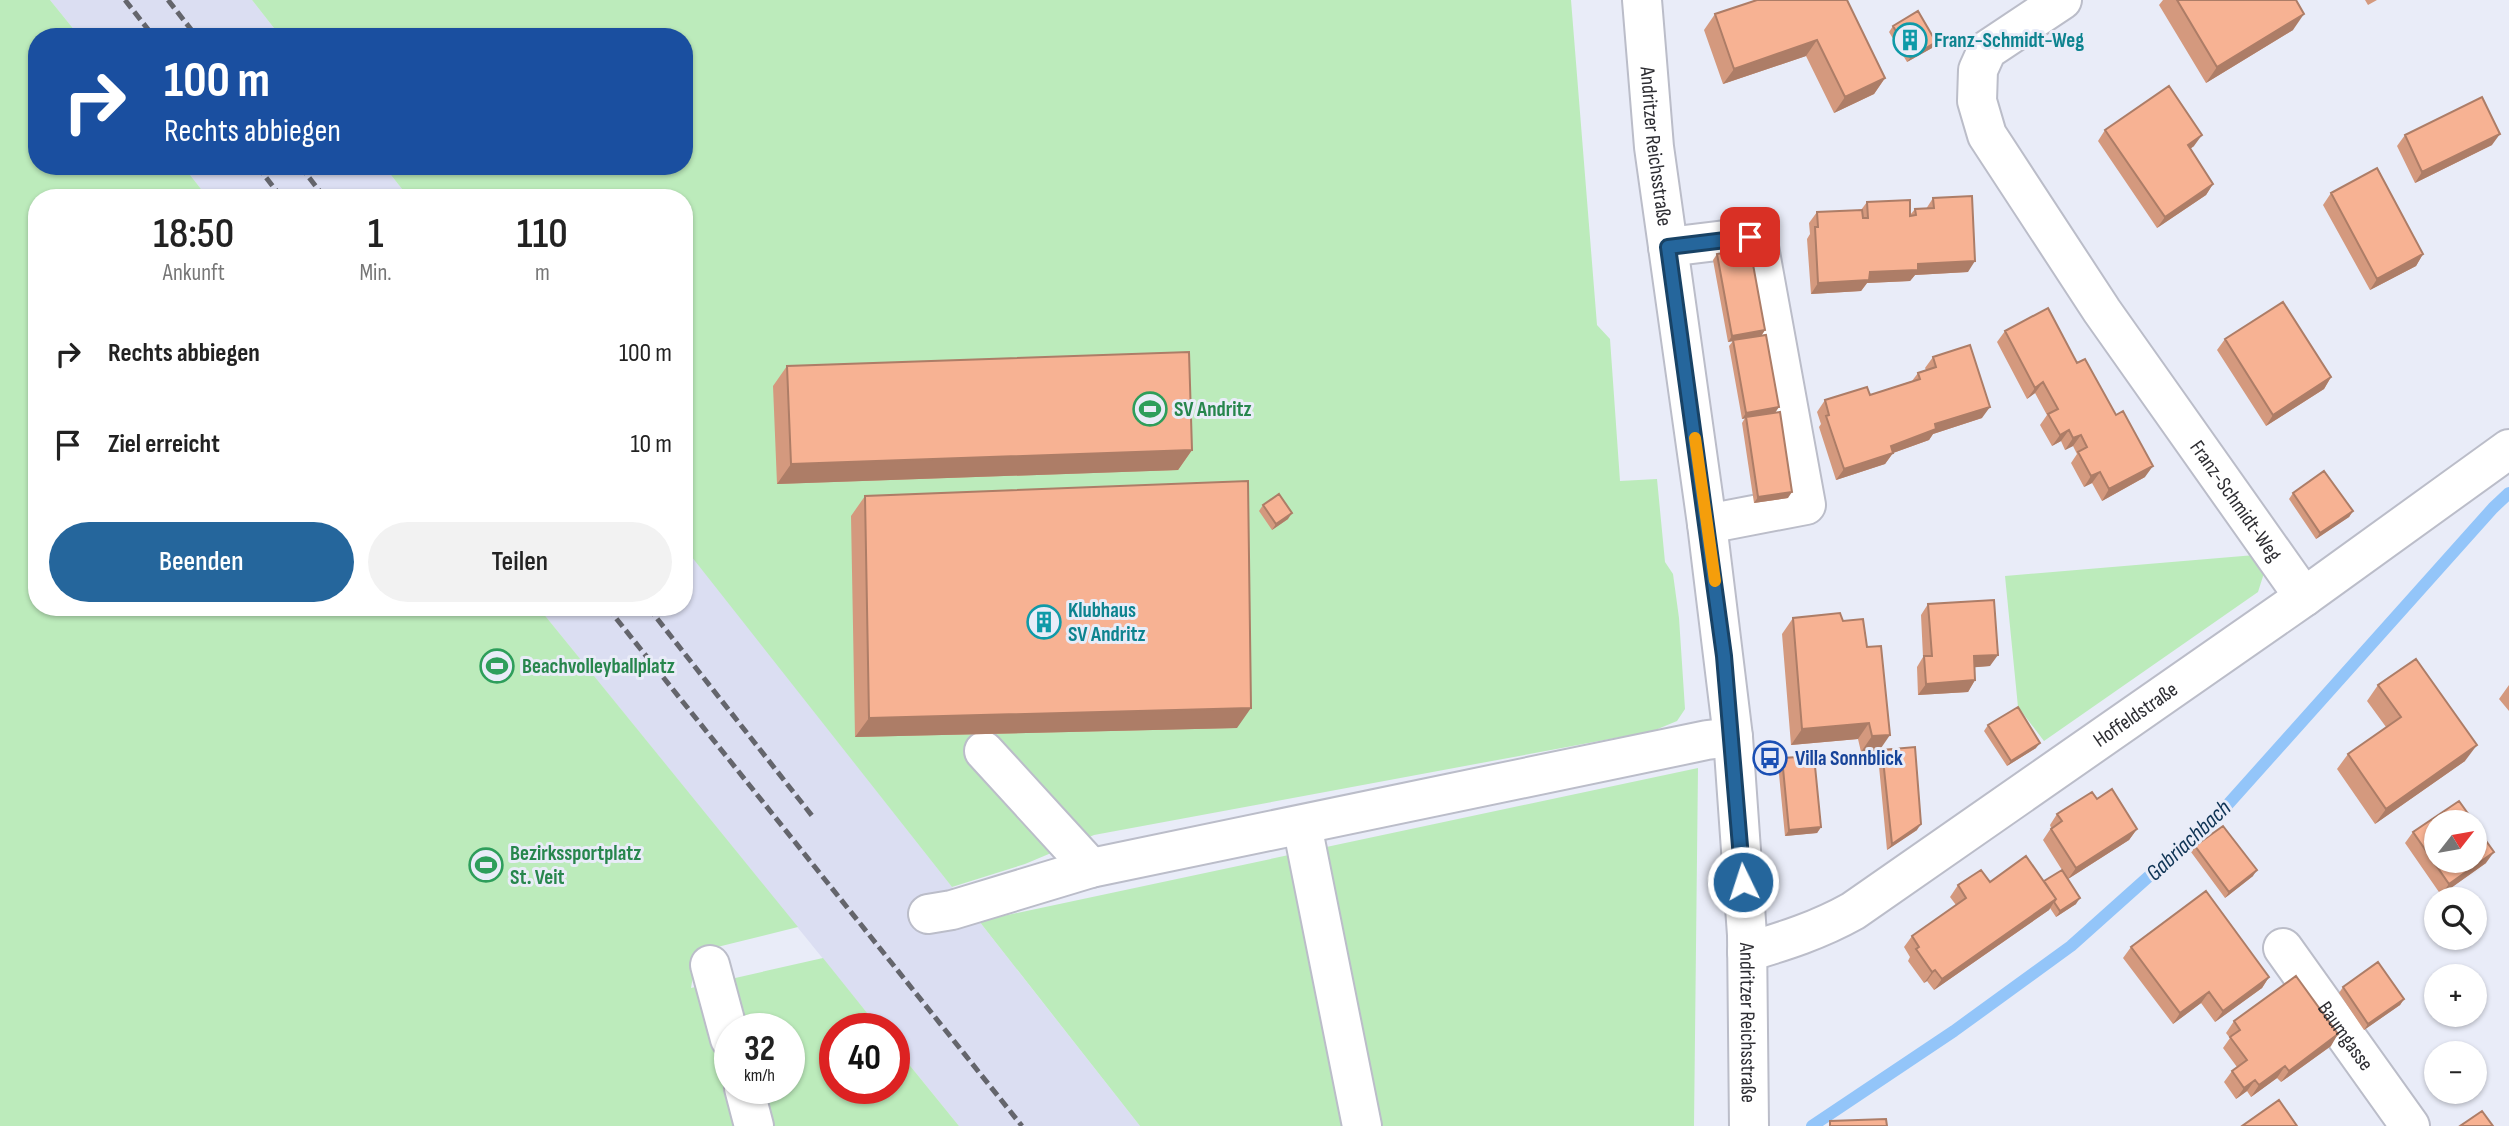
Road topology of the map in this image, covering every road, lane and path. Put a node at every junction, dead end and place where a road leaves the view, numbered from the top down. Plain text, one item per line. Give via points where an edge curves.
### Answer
1 (1642, 0) edge
2 (2063, 0) edge
3 (1668, 247) junction
4 (2509, 449) edge
5 (1707, 524) junction
6 (2304, 597) junction
7 (1733, 737) junction
8 (984, 751) edge
9 (1302, 825) junction
10 (1091, 868) junction
11 (928, 915) dead end
12 (2283, 948) dead end
13 (1747, 952) junction
14 (709, 965) dead end
15 (723, 1013) edge
16 (748, 1104) edge
17 (754, 1126) edge
18 (1362, 1126) edge
19 (1748, 1126) edge
20 (2410, 1126) edge

1 - 3 street, Andritzer Reichsstraße
2 - 6 street, Franz-Schmidt-Weg via 1987,50 1978,70 1977,101 1987,135 2102,311
3 - 5 street, Andritzer Reichsstraße
3 - 5 street via 1750,237 1759,247 1806,505
4 - 6 street, Hoffeldstraße
5 - 7 street, Andritzer Reichsstraße
6 - 13 street, Hoffeldstraße via 1853,911 1800,937
7 - 9 street
7 - 13 street, Andritzer Reichsstraße
8 - 10 street
9 - 10 street
9 - 18 street
10 - 11 street
12 - 20 street, Baumgasse
13 - 19 street, Andritzer Reichsstraße
14 - 15 street
16 - 17 street

